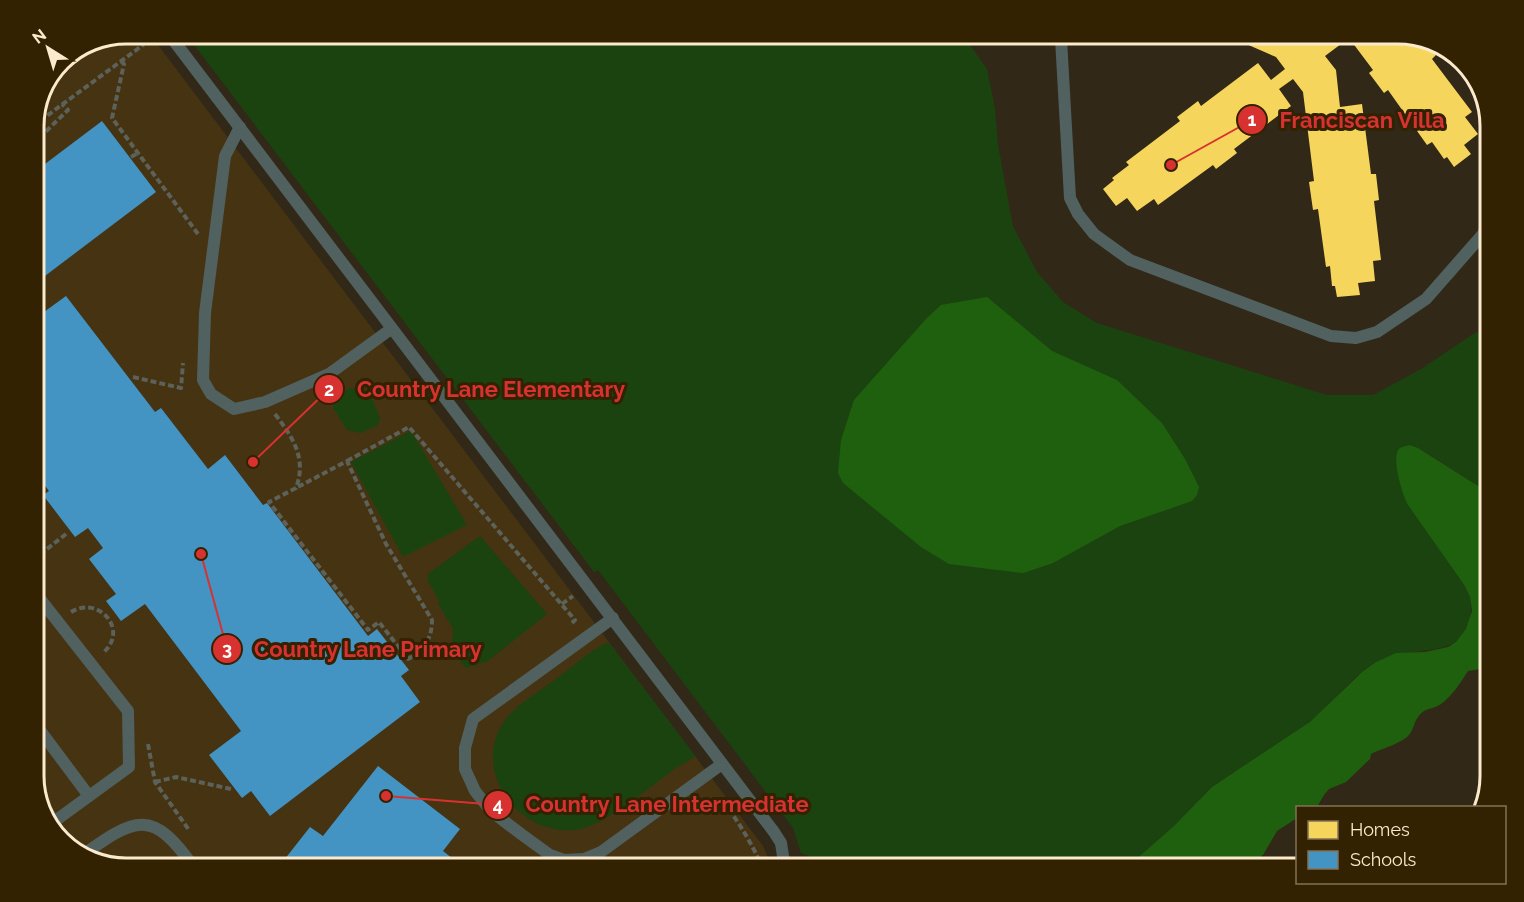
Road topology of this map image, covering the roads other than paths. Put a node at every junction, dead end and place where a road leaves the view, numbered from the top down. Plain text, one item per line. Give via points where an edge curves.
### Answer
1 (176, 44) edge
2 (1061, 44) edge
3 (240, 127) junction
4 (1480, 237) edge
5 (391, 329) junction
6 (44, 604) edge
7 (613, 618) junction
8 (44, 736) edge
9 (722, 764) junction
10 (89, 796) junction
11 (56, 820) edge
12 (89, 850) edge
13 (188, 858) edge
14 (558, 858) edge
15 (587, 858) edge
16 (783, 858) edge

1 - 3 lane
2 - 4 lane via 1070,198 1094,234 1130,260 1331,336 1356,338 1377,332 1426,299
3 - 5 lane
3 - 5 lane via 225,156 205,313 203,380 211,394 234,409 265,402 329,374
5 - 7 lane
6 - 10 lane via 128,711 129,767
7 - 9 lane
7 - 14 lane via 473,719 465,748 465,769 475,791 491,811
8 - 10 lane
9 - 15 lane via 602,852
9 - 16 lane via 781,843
10 - 11 lane
12 - 13 lane via 127,826 148,825 168,835

